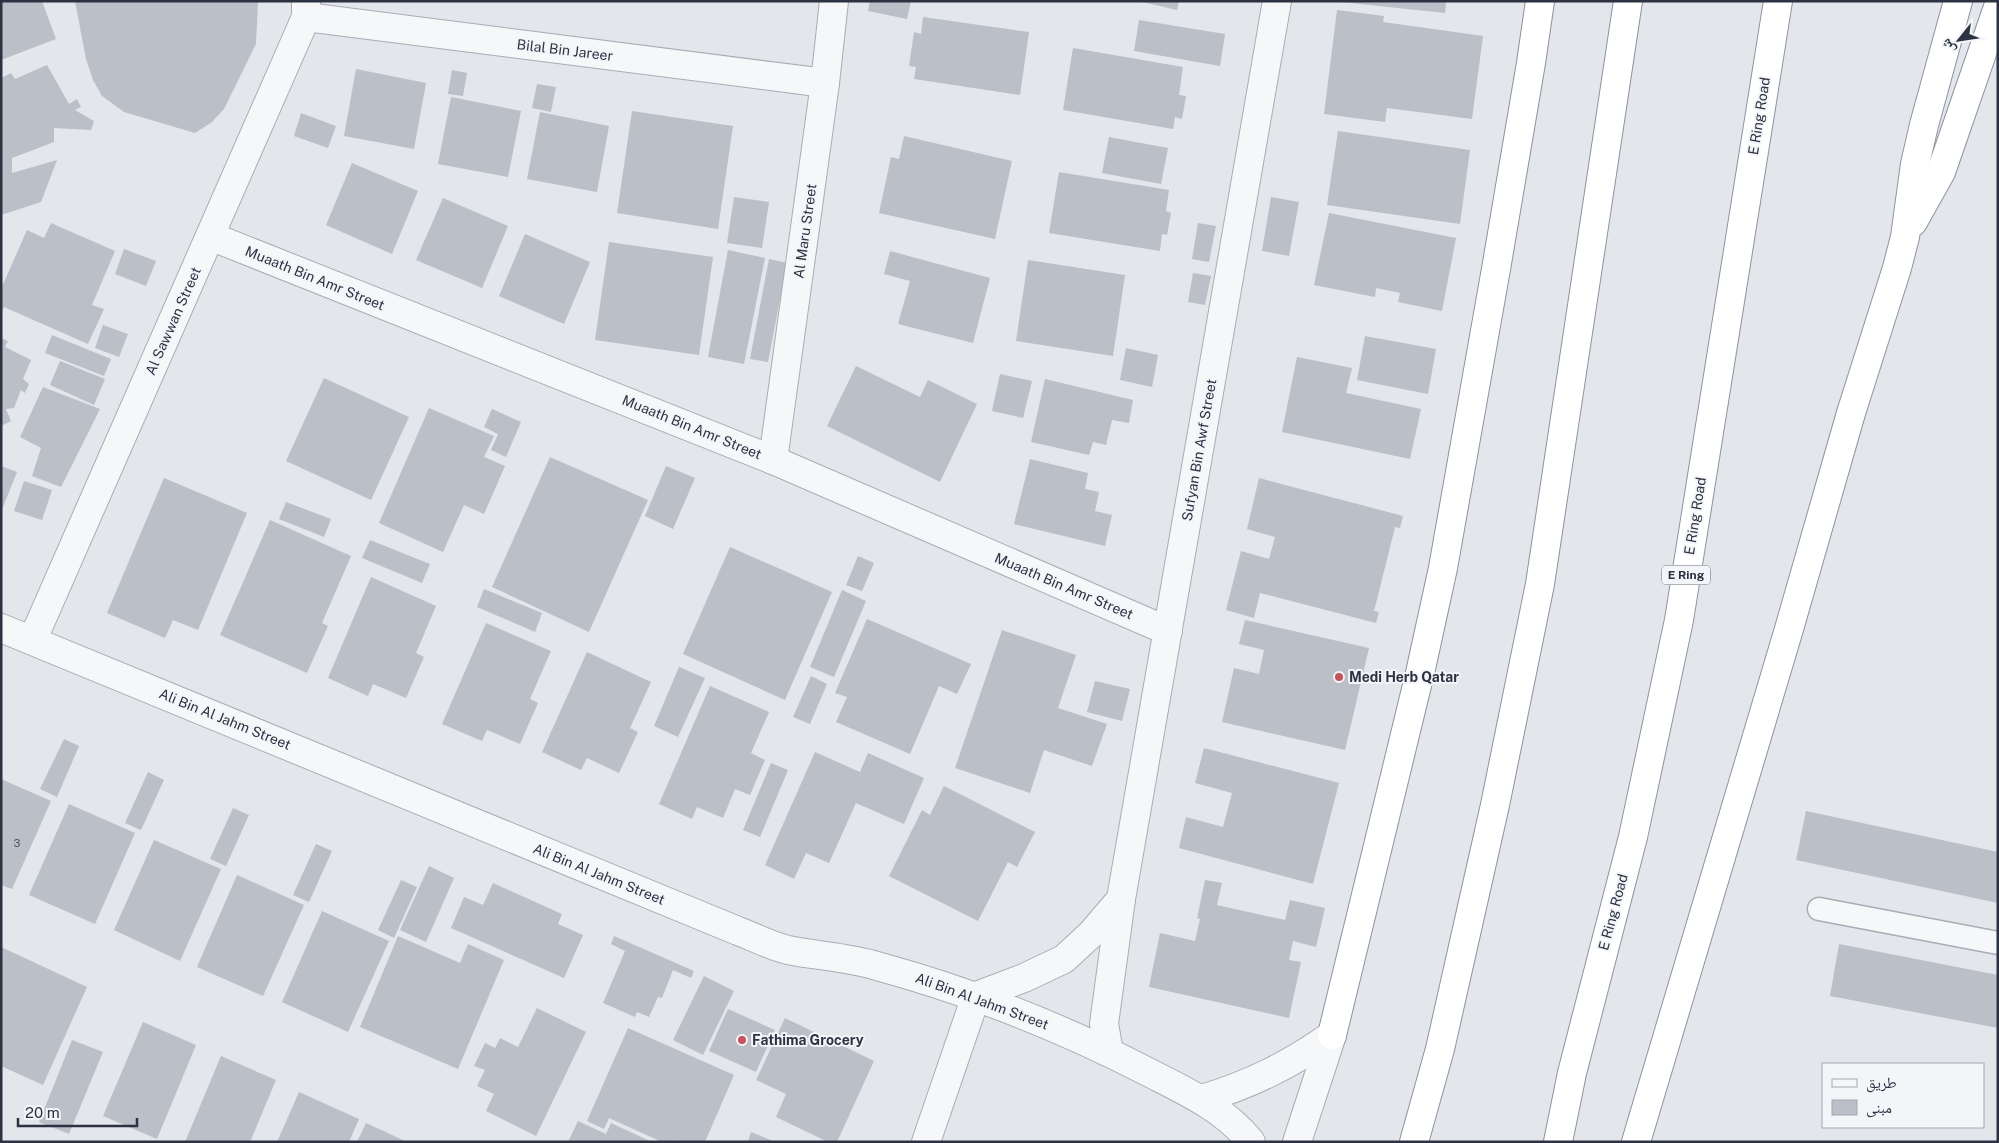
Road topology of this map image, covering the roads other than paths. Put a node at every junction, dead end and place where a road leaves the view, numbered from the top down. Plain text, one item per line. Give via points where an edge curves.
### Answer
1 (834, 1) edge
2 (1277, 1) edge
3 (1540, 1) edge
4 (1628, 1) edge
5 (1778, 1) edge
6 (1958, 1) edge
7 (1998, 7) edge
8 (306, 9) edge
9 (825, 83) junction
10 (210, 236) junction
11 (1905, 237) junction
12 (773, 460) junction
13 (1, 628) edge
14 (1168, 631) junction
15 (33, 640) junction
16 (1121, 899) junction
17 (1819, 909) dead end
18 (1998, 943) edge
19 (976, 996) junction
20 (1332, 1035) junction
21 (1109, 1052) junction
22 (1202, 1100) junction
23 (926, 1142) edge
24 (1251, 1142) edge
25 (1297, 1142) edge
26 (1414, 1142) edge
27 (1558, 1142) edge
28 (1636, 1142) edge

1 - 9 street, Al Maru Street
2 - 14 street, Sufyan Bin Awf Street
3 - 20 highway via 1443,568
4 - 26 highway via 1540,584 1440,1049
5 - 27 highway, E Ring Road / E Ring via 1679,620 1633,837 1572,1073
6 - 11 highway via 1915,164
7 - 11 highway via 1941,172
8 - 9 street, Bilal Bin Jareer
8 - 10 street, Al Sawwan Street
9 - 12 street, Al Maru Street
10 - 12 street, Muaath Bin Amr Street
10 - 15 street, Al Sawwan Street
11 - 28 highway
12 - 14 street, Muaath Bin Amr Street
13 - 15 street, Ali Bin Al Jahm Street
14 - 16 street, Sufyan Bin Awf Street
15 - 19 street, Ali Bin Al Jahm Street via 738,932 786,949 875,965
16 - 19 street via 1064,959
16 - 21 street, Sufyan Bin Awf Street via 1104,1024
17 - 18 lane
19 - 21 street, Ali Bin Al Jahm Street
19 - 23 street
20 - 22 street via 1271,1074
20 - 25 street
21 - 22 street, Ali Bin Al Jahm Street
22 - 24 street, Ali Bin Al Jahm Street

